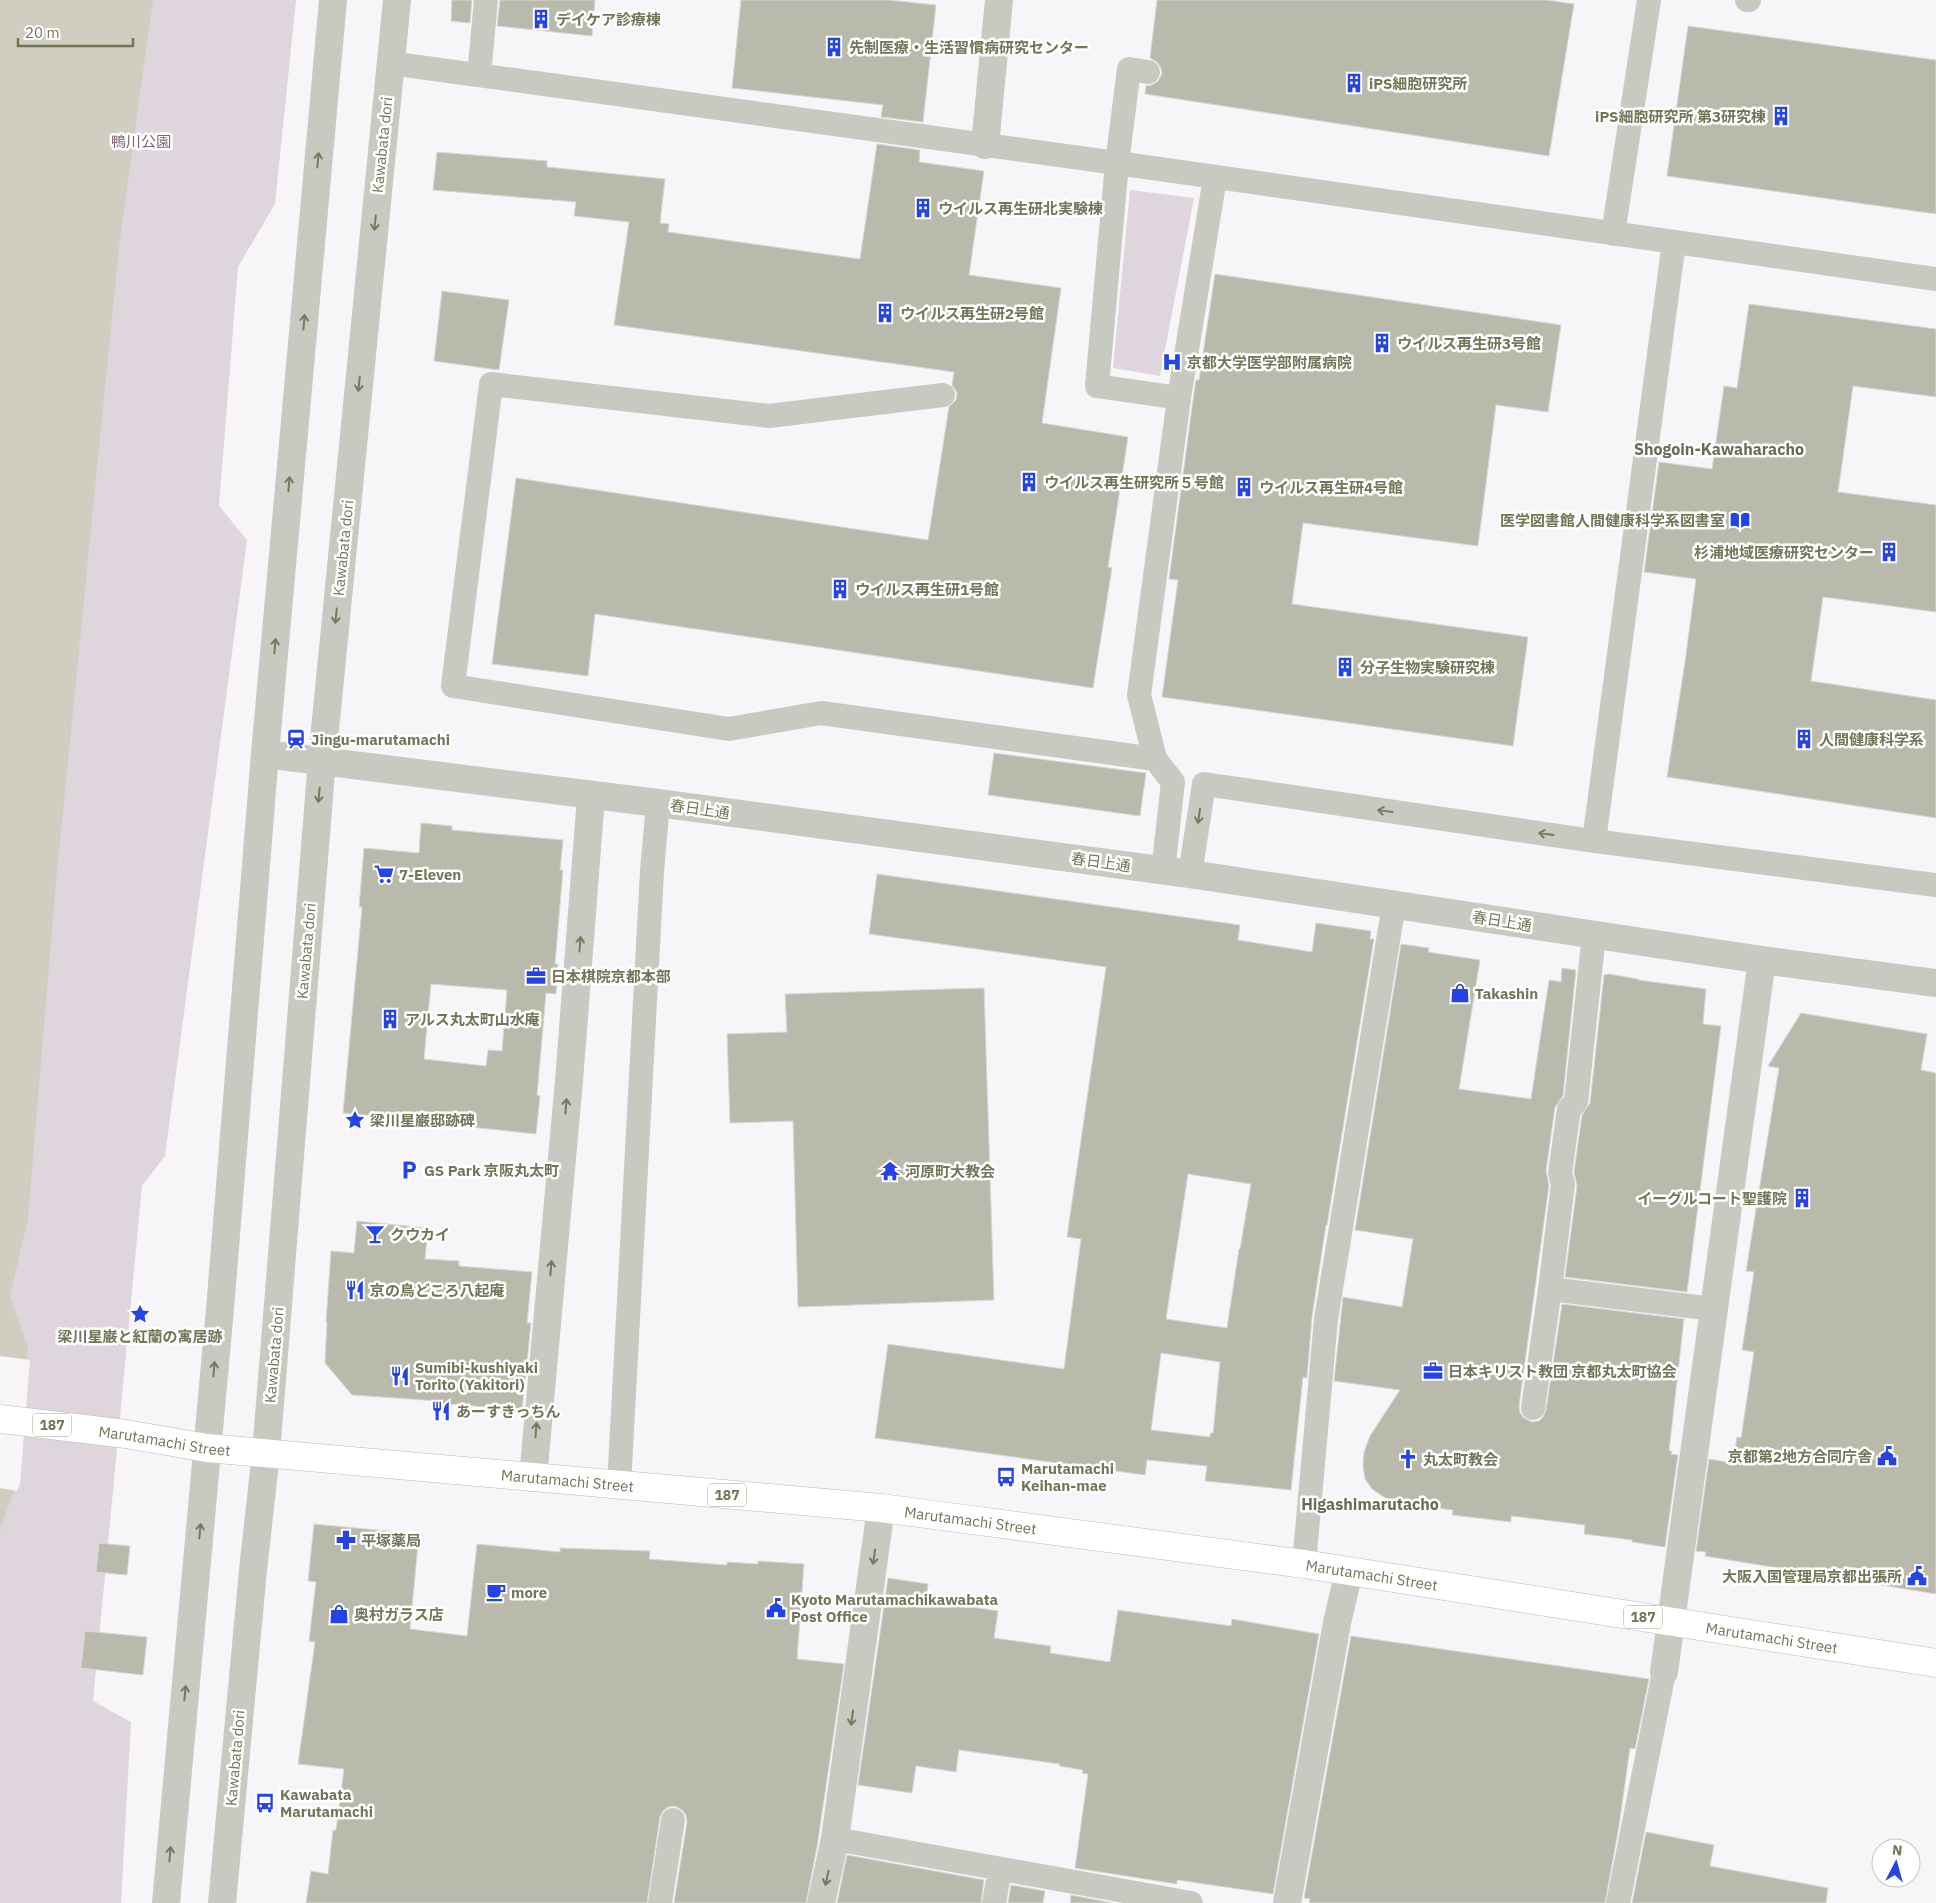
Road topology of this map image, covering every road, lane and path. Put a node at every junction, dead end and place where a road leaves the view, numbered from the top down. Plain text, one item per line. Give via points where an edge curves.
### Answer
1 (333, 0) edge
2 (397, 0) edge
3 (486, 0) edge
4 (999, 0) edge
5 (1649, 0) edge
6 (390, 63) junction
7 (1148, 72) dead end
8 (479, 75) junction
9 (985, 145) junction
10 (1117, 164) junction
11 (1215, 178) junction
12 (1613, 234) junction
13 (1674, 242) junction
14 (1936, 279) edge
15 (943, 395) dead end
16 (1179, 398) junction
17 (265, 754) junction
18 (1155, 759) junction
19 (322, 760) junction
20 (1204, 784) junction
21 (592, 796) junction
22 (658, 803) junction
23 (1594, 841) junction
24 (1163, 870) junction
25 (1190, 874) junction
26 (1936, 885) edge
27 (1394, 904) junction
28 (1594, 935) junction
29 (1762, 960) junction
30 (1936, 983) edge
31 (1550, 1289) junction
32 (1714, 1309) junction
33 (1533, 1408) dead end
34 (0, 1419) edge
35 (207, 1448) junction
36 (266, 1453) junction
37 (533, 1478) junction
38 (619, 1486) junction
39 (880, 1508) junction
40 (1304, 1564) junction
41 (1349, 1571) junction
42 (1671, 1621) junction
43 (1936, 1662) edge
44 (1664, 1672) joint
45 (673, 1820) dead end
46 (835, 1839) junction
47 (1000, 1868) junction
48 (1119, 1896) edge
49 (166, 1903) edge
50 (222, 1903) edge
51 (660, 1903) edge
52 (821, 1903) edge
53 (994, 1903) edge
54 (1191, 1903) edge
55 (1287, 1903) edge
56 (1618, 1903) edge

17 -> 1 street
2 - 6 street, Kawabata dori
3 - 8 lane
4 - 9 street
5 - 12 lane
6 - 8 lane
6 -> 19 street, Kawabata dori
7 - 10 lane via 1129,69
8 - 9 lane
9 - 10 lane
10 - 11 lane
10 - 16 lane via 1097,386
11 - 12 lane
11 - 16 lane
12 - 13 lane
13 - 14 lane
13 - 23 lane
15 - 18 lane via 769,416 491,384 453,686 729,729 821,713
16 - 18 lane via 1138,695
17 - 19 street, 春日上通
35 -> 17 street
18 - 20 lane
18 - 24 lane via 1173,782
19 - 21 street, 春日上通
19 -> 36 street, Kawabata dori
23 -> 20 lane
20 -> 25 lane
21 - 22 street, 春日上通
37 -> 21 street
22 - 24 street, 春日上通
22 - 38 lane
23 - 26 lane
24 - 25 street, 春日上通
25 - 27 street, 春日上通
27 - 28 street, 春日上通
27 - 40 lane via 1326,1318
28 - 29 street, 春日上通
28 - 31 lane via 1576,1102 1569,1109 1560,1173 1563,1184
29 - 30 street, 春日上通
29 - 32 street
31 - 32 lane
31 - 33 lane
32 - 42 street
34 - 35 main road, Marutamachi Street / 187
35 - 36 main road, Marutamachi Street / 187
49 -> 35 street
36 - 37 main road, Marutamachi Street / 187
36 - 50 street, Kawabata dori
37 - 38 main road, Marutamachi Street / 187
38 - 39 main road, Marutamachi Street / 187
39 - 40 main road, Marutamachi Street / 187
39 -> 46 street
40 - 41 main road, Marutamachi Street / 187
41 - 42 main road, Marutamachi Street / 187
41 - 55 street
42 - 43 main road, Marutamachi Street / 187
42 - 44 street
44 - 56 lane
45 - 51 lane
46 - 47 lane
46 -> 52 street
47 - 48 lane
47 - 53 lane
48 - 54 lane

